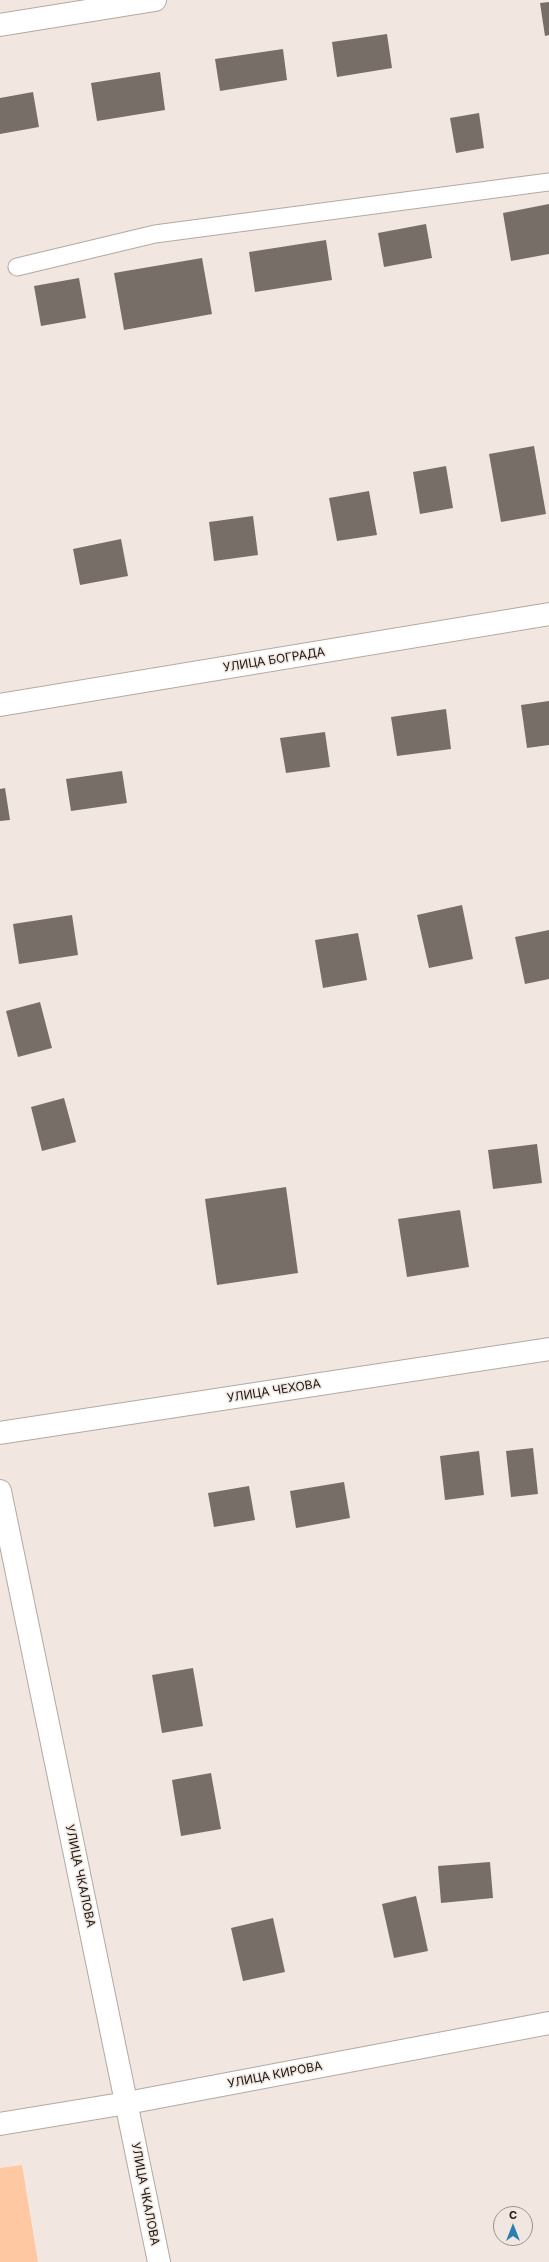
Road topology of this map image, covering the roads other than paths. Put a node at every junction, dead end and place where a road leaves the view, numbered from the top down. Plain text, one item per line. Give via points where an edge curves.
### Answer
1 (156, 0) edge
2 (0, 25) edge
3 (549, 182) edge
4 (17, 267) dead end
5 (549, 614) edge
6 (0, 705) edge
7 (549, 1349) edge
8 (0, 1433) edge
9 (0, 1491) edge
10 (549, 2023) edge
11 (127, 2103) junction
12 (0, 2124) edge
13 (159, 2262) edge

1 - 2 street
3 - 4 lane via 155,234
5 - 6 street, УЛИЦА БОГРАДА
7 - 8 street, УЛИЦА ЧЕХОВА
9 - 11 street, УЛИЦА ЧКАЛОВА
10 - 11 street, УЛИЦА КИРОВА
11 - 12 street, УЛИЦА КИРОВА
11 - 13 street, УЛИЦА ЧКАЛОВА

